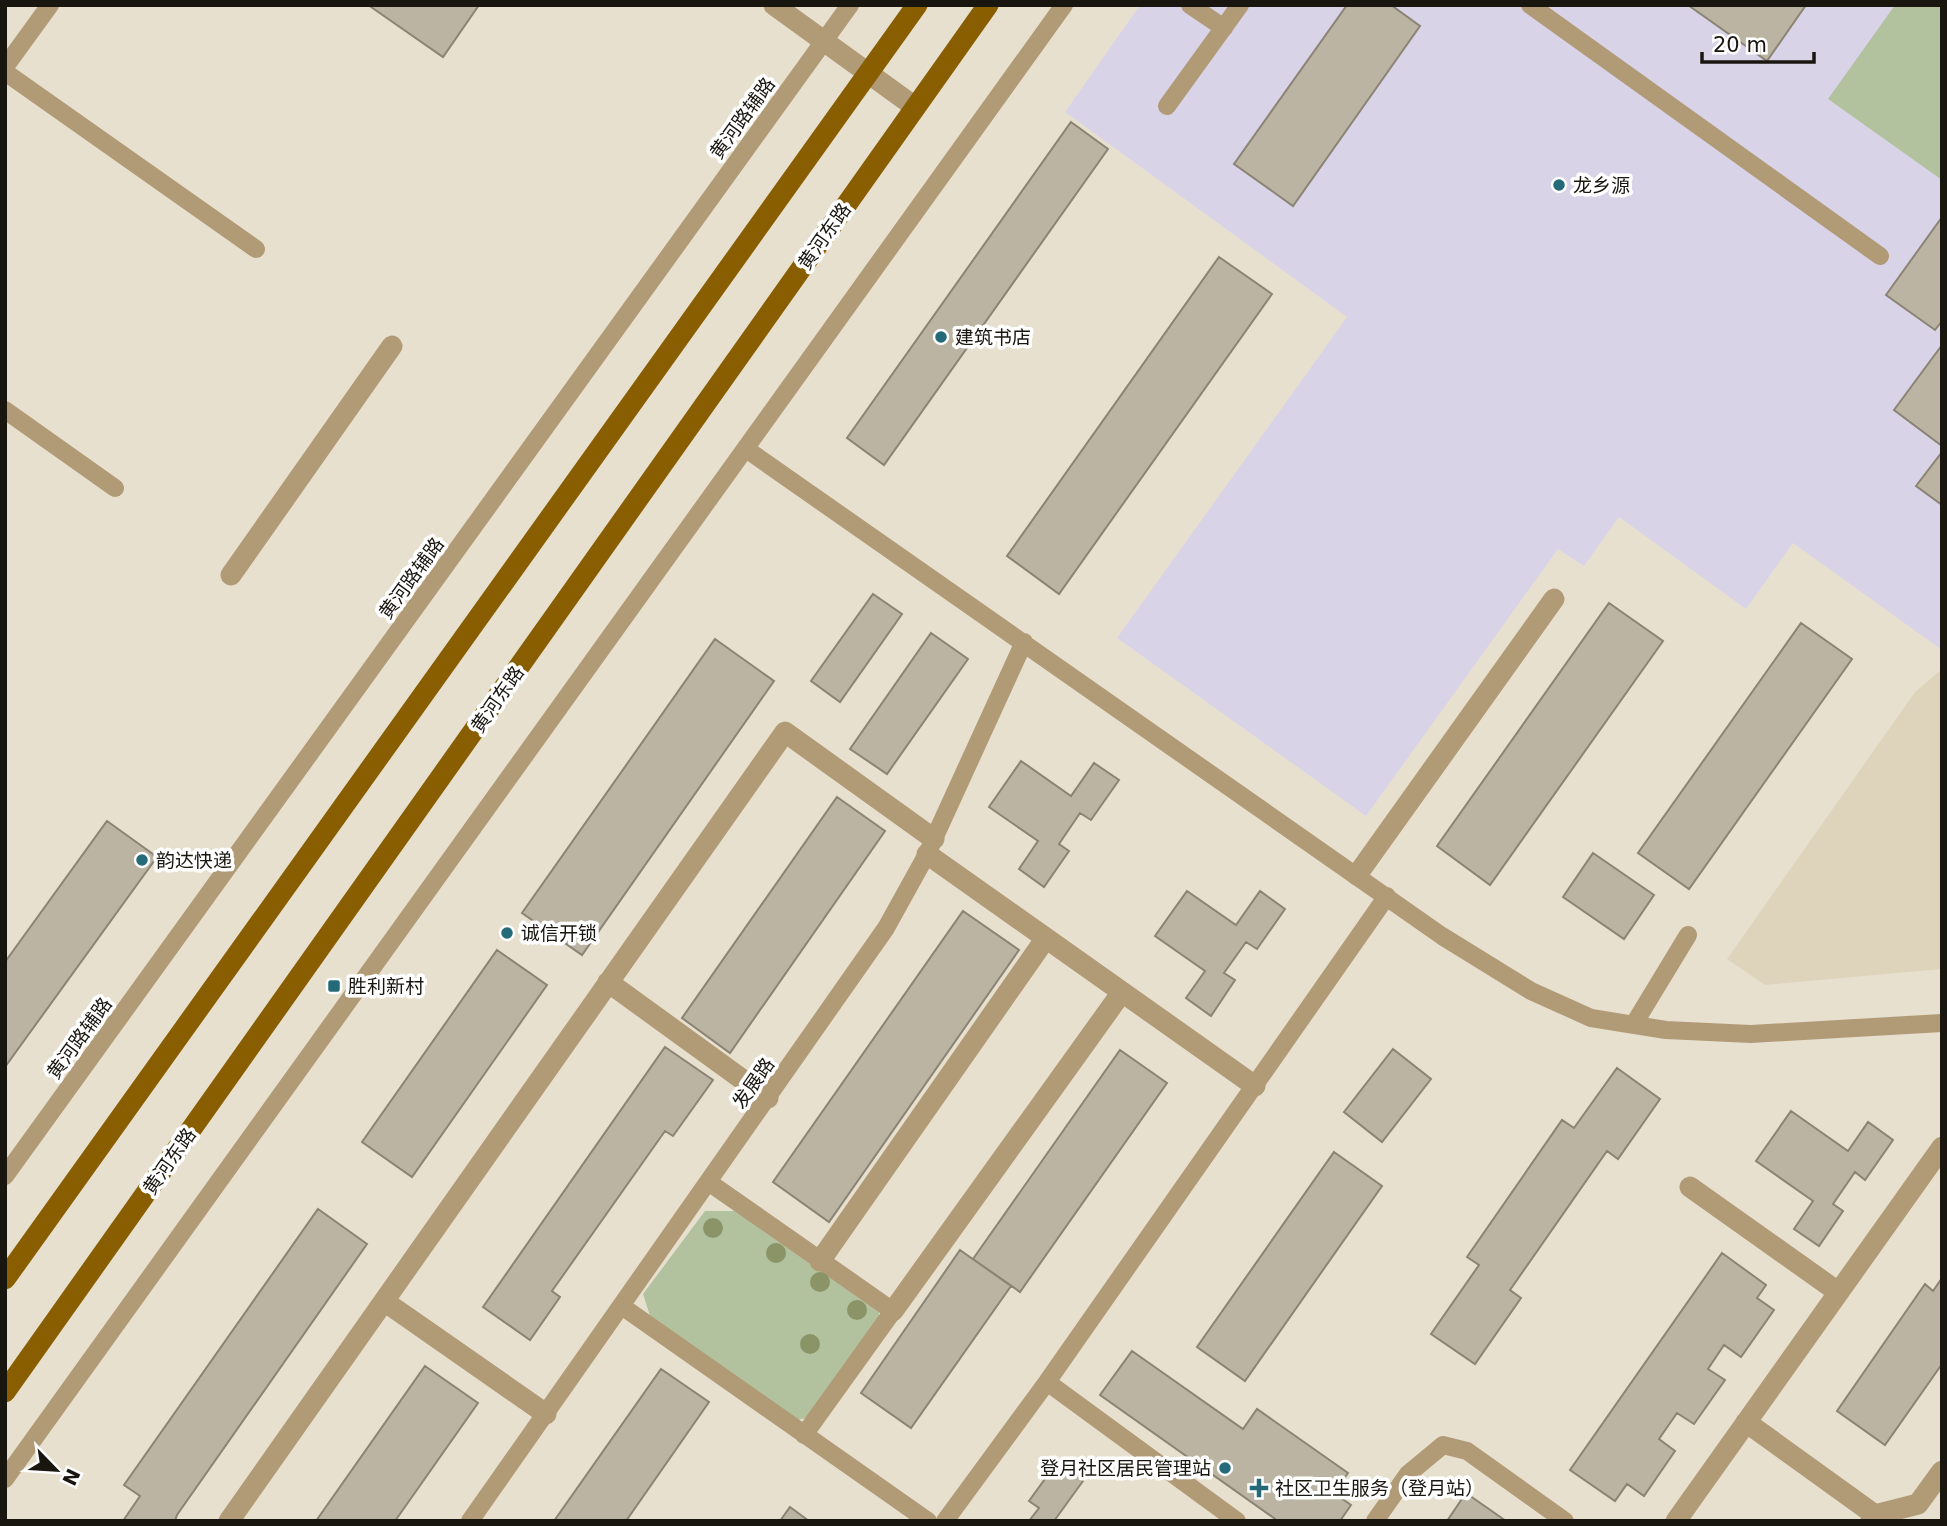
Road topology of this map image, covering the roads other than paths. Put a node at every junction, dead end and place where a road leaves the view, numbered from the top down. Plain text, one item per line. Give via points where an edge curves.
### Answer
1 (50, 5) edge
2 (774, 5) edge
3 (850, 5) edge
4 (917, 5) edge
5 (988, 5) edge
6 (1065, 5) edge
7 (1191, 5) edge
8 (1240, 5) edge
9 (1530, 5) edge
10 (1224, 28) junction
11 (824, 41) junction
12 (5, 70) edge
13 (869, 73) junction
14 (1167, 106) dead end
15 (915, 107) junction
16 (257, 249) dead end
17 (1880, 256) dead end
18 (392, 346) dead end
19 (5, 410) edge
20 (746, 449) junction
21 (115, 488) dead end
22 (231, 575) dead end
23 (1554, 599) dead end
24 (1024, 642) junction
25 (930, 846) junction
26 (1357, 875) junction
27 (1387, 896) junction
28 (1688, 935) dead end
29 (1046, 939) junction
30 (608, 982) junction
31 (1122, 992) junction
32 (1942, 1023) edge
33 (1634, 1024) junction
34 (1255, 1086) junction
35 (768, 1098) junction
36 (1942, 1147) edge
37 (5, 1176) edge
38 (709, 1182) junction
39 (1690, 1187) dead end
40 (820, 1261) junction
41 (5, 1279) edge
42 (1838, 1292) junction
43 (384, 1301) junction
44 (623, 1307) junction
45 (892, 1311) junction
46 (1047, 1382) junction
47 (5, 1392) edge
48 (546, 1414) junction
49 (1746, 1422) junction
50 (804, 1435) junction
51 (1942, 1471) edge
52 (5, 1479) edge
53 (1873, 1518) edge
54 (229, 1521) edge
55 (470, 1521) edge
56 (928, 1521) edge
57 (944, 1521) edge
58 (1237, 1521) edge
59 (1375, 1521) edge
60 (1565, 1521) edge
61 (1676, 1521) edge

1 - 12 lane
2 - 11 street
3 - 11 lane, 黄河路辅路
4 - 13 main road
5 - 15 main road, 黄河东路
6 - 20 lane
7 - 10 lane
8 - 10 lane
9 - 17 lane
10 - 14 lane
11 - 13 street
11 - 37 lane, 黄河路辅路
12 - 16 lane
13 - 15 street
13 - 41 main road
15 - 47 main road, 黄河东路
18 - 22 street
19 - 21 lane
20 - 24 lane
20 - 52 lane
23 - 26 street
24 - 25 lane, 发展路
24 - 26 lane
25 - 29 street
25 - 30 street via 785,732
25 - 35 lane, 发展路 via 886,928
26 - 27 lane
27 - 33 lane via 1531,991 1591,1018
27 - 34 lane
28 - 33 lane
29 - 31 street
29 - 40 street
30 - 35 street
30 - 43 street
31 - 34 street
31 - 45 street
32 - 33 lane via 1751,1034
34 - 46 lane
35 - 38 lane, 发展路
36 - 42 street
38 - 40 lane
38 - 44 lane, 发展路
39 - 42 street
40 - 45 lane
42 - 49 street
43 - 48 street
43 - 54 street
44 - 48 lane, 发展路
44 - 50 lane
45 - 50 lane
46 - 57 lane
46 - 58 lane
48 - 55 lane, 发展路
49 - 53 street
49 - 61 street
50 - 56 lane
51 - 53 street via 1918,1504
59 - 60 lane via 1408,1474 1443,1445 1467,1451

